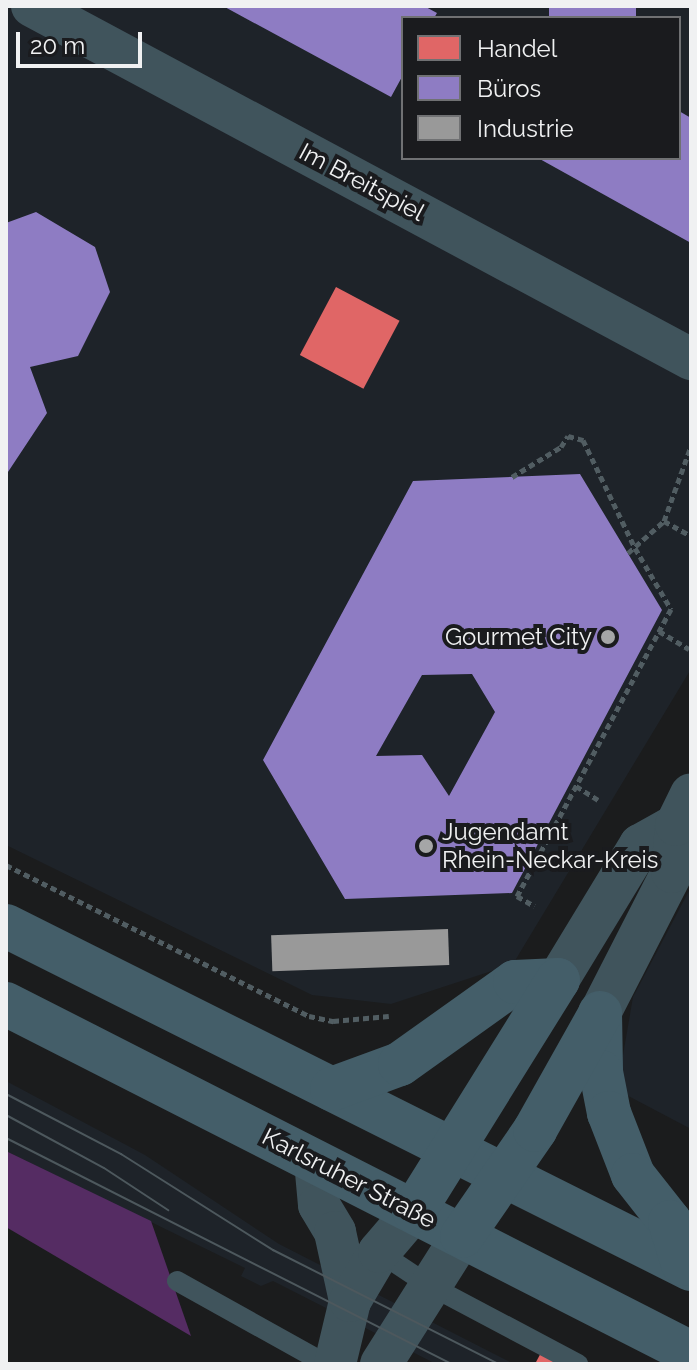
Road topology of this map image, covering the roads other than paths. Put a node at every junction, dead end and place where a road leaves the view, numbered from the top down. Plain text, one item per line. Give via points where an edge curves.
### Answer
1 (32, 6) edge
2 (691, 359) edge
3 (684, 810) edge
4 (6, 926) edge
5 (558, 980) junction
6 (6, 1004) edge
7 (600, 1013) junction
8 (332, 1089) junction
9 (453, 1149) junction
10 (315, 1161) junction
11 (506, 1175) junction
12 (414, 1211) junction
13 (462, 1236) junction
14 (379, 1252) junction
15 (687, 1267) edge
16 (177, 1281) dead end
17 (427, 1284) junction
18 (350, 1301) junction
19 (691, 1353) edge
20 (332, 1360) edge
21 (381, 1364) edge
22 (578, 1364) edge

1 - 2 street, Im Breitspiel
3 - 5 street via 640,845
3 - 7 street via 672,872
4 - 8 main road
5 - 8 main road via 515,982 419,1051 371,1077
5 - 9 main road
6 - 10 main road, Karlsruher Straße
7 - 11 main road
7 - 15 main road via 601,1072 609,1113 633,1175 670,1222
8 - 9 main road
9 - 11 main road
9 - 12 main road
10 - 12 main road, Karlsruher Straße
10 - 18 street via 319,1205 335,1232
11 - 13 main road
11 - 15 main road
12 - 13 main road, Karlsruher Straße
12 - 14 street
13 - 17 street
13 - 19 main road, Karlsruher Straße
14 - 17 lane
14 - 18 street
16 - 20 lane
17 - 21 street
17 - 22 lane
18 - 20 street

